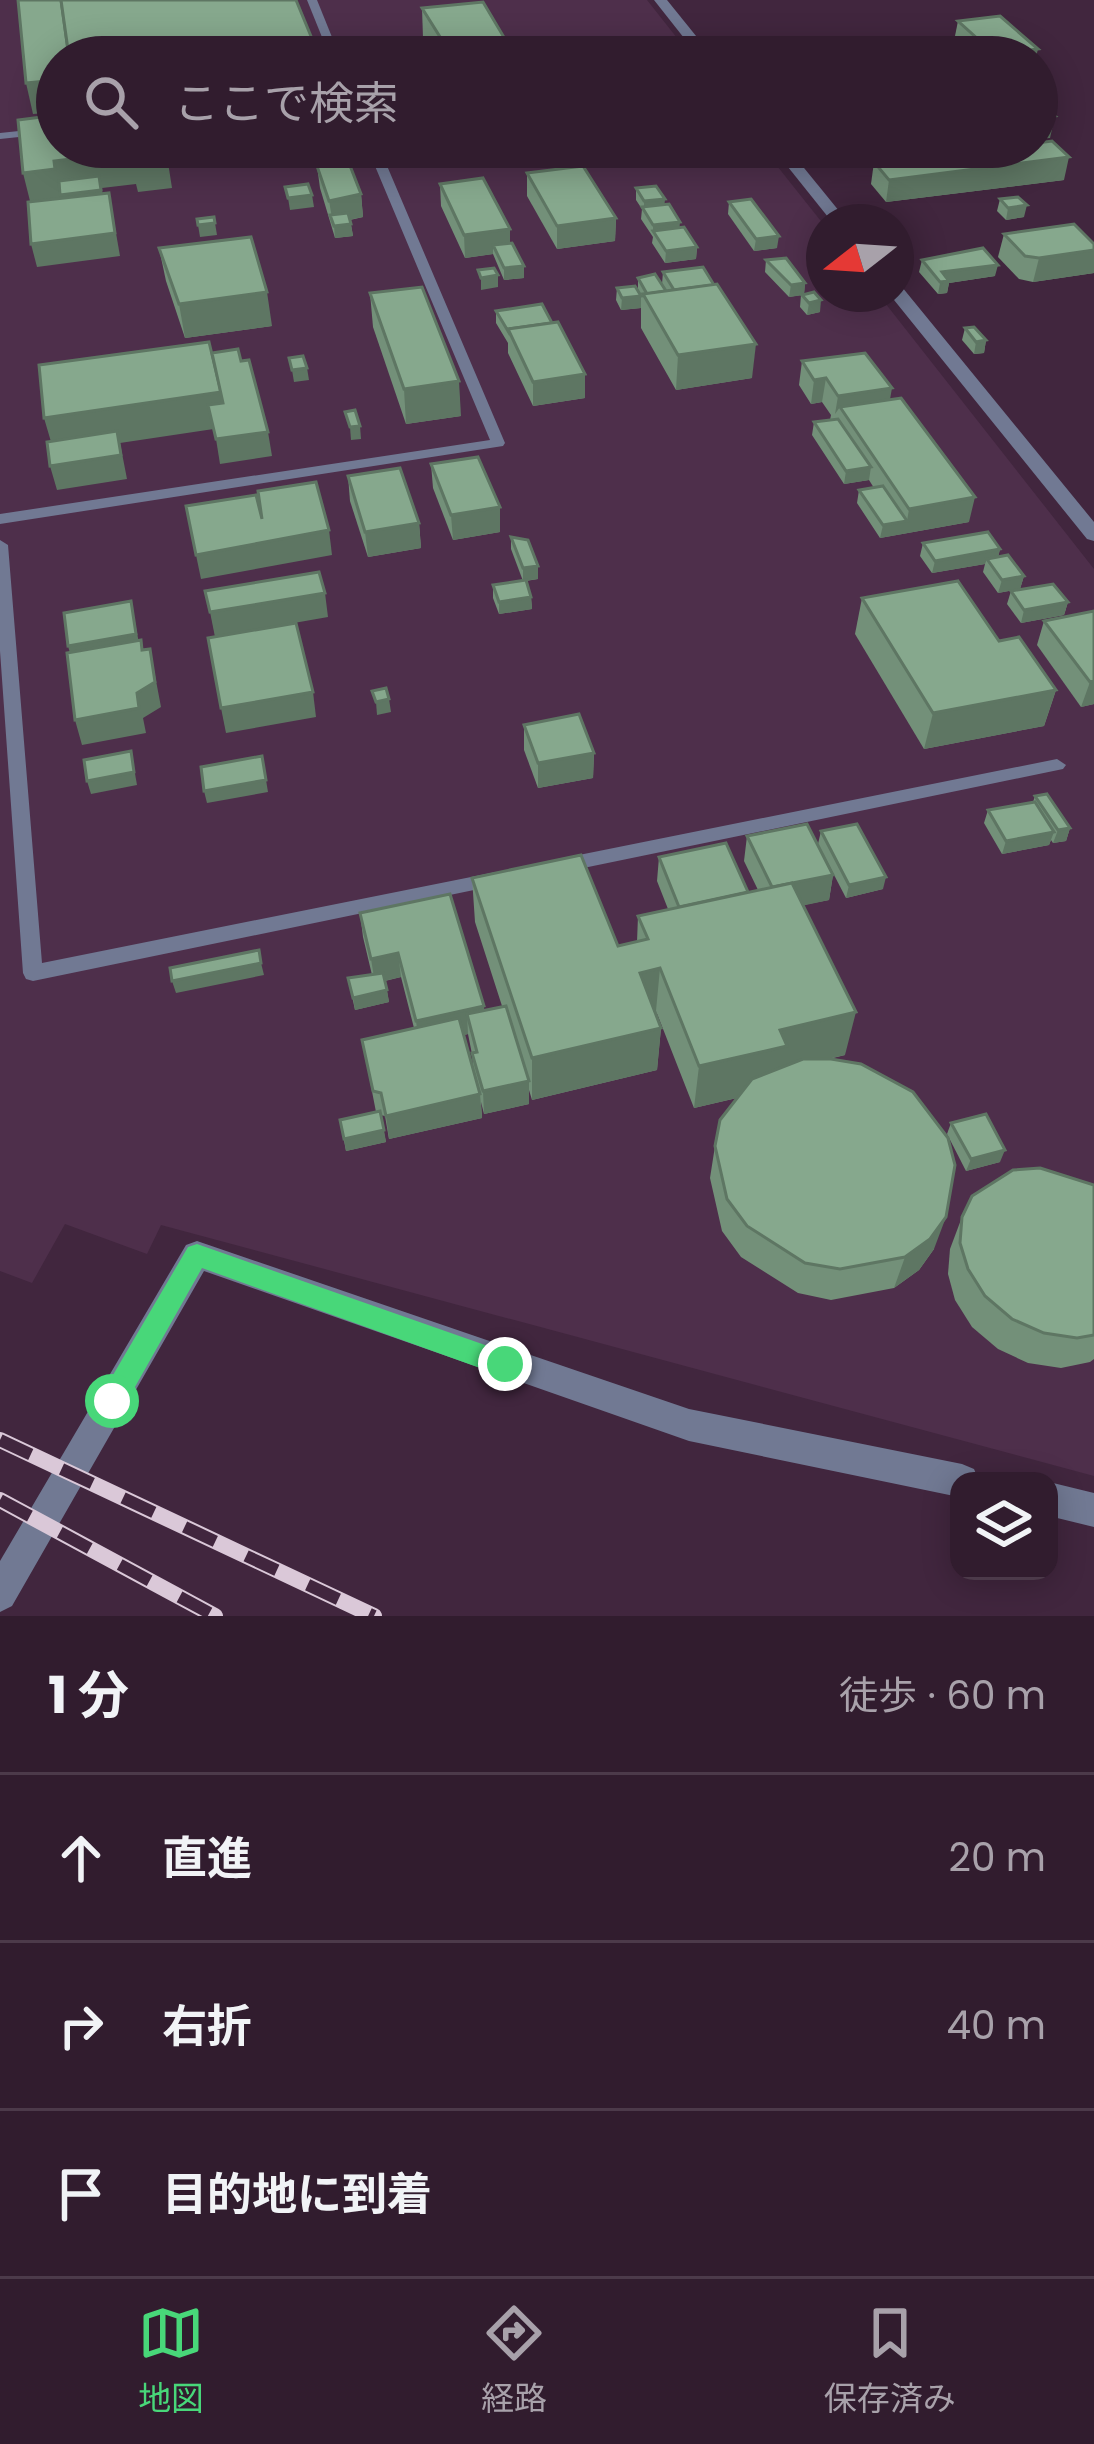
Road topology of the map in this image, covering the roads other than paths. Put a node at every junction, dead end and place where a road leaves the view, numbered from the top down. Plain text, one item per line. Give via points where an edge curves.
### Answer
1 (312, 0) edge
2 (660, 0) edge
3 (327, 36) edge
4 (689, 36) edge
5 (36, 132) edge
6 (0, 136) edge
7 (382, 168) edge
8 (796, 168) edge
9 (825, 204) edge
10 (913, 312) edge
11 (0, 519) edge
12 (1094, 536) edge
13 (0, 545) edge
14 (1057, 765) dead end
15 (545, 869) edge
16 (522, 873) edge
17 (950, 1479) edge
18 (1058, 1501) edge
19 (1094, 1510) edge
20 (0, 1594) edge

1 - 3 lane
2 - 4 street
5 - 6 lane
7 - 11 lane via 498,442
8 - 9 street
10 - 12 street
13 - 16 lane via 33,973
14 - 15 lane
17 - 20 street via 688,1425 197,1255
18 - 19 street

